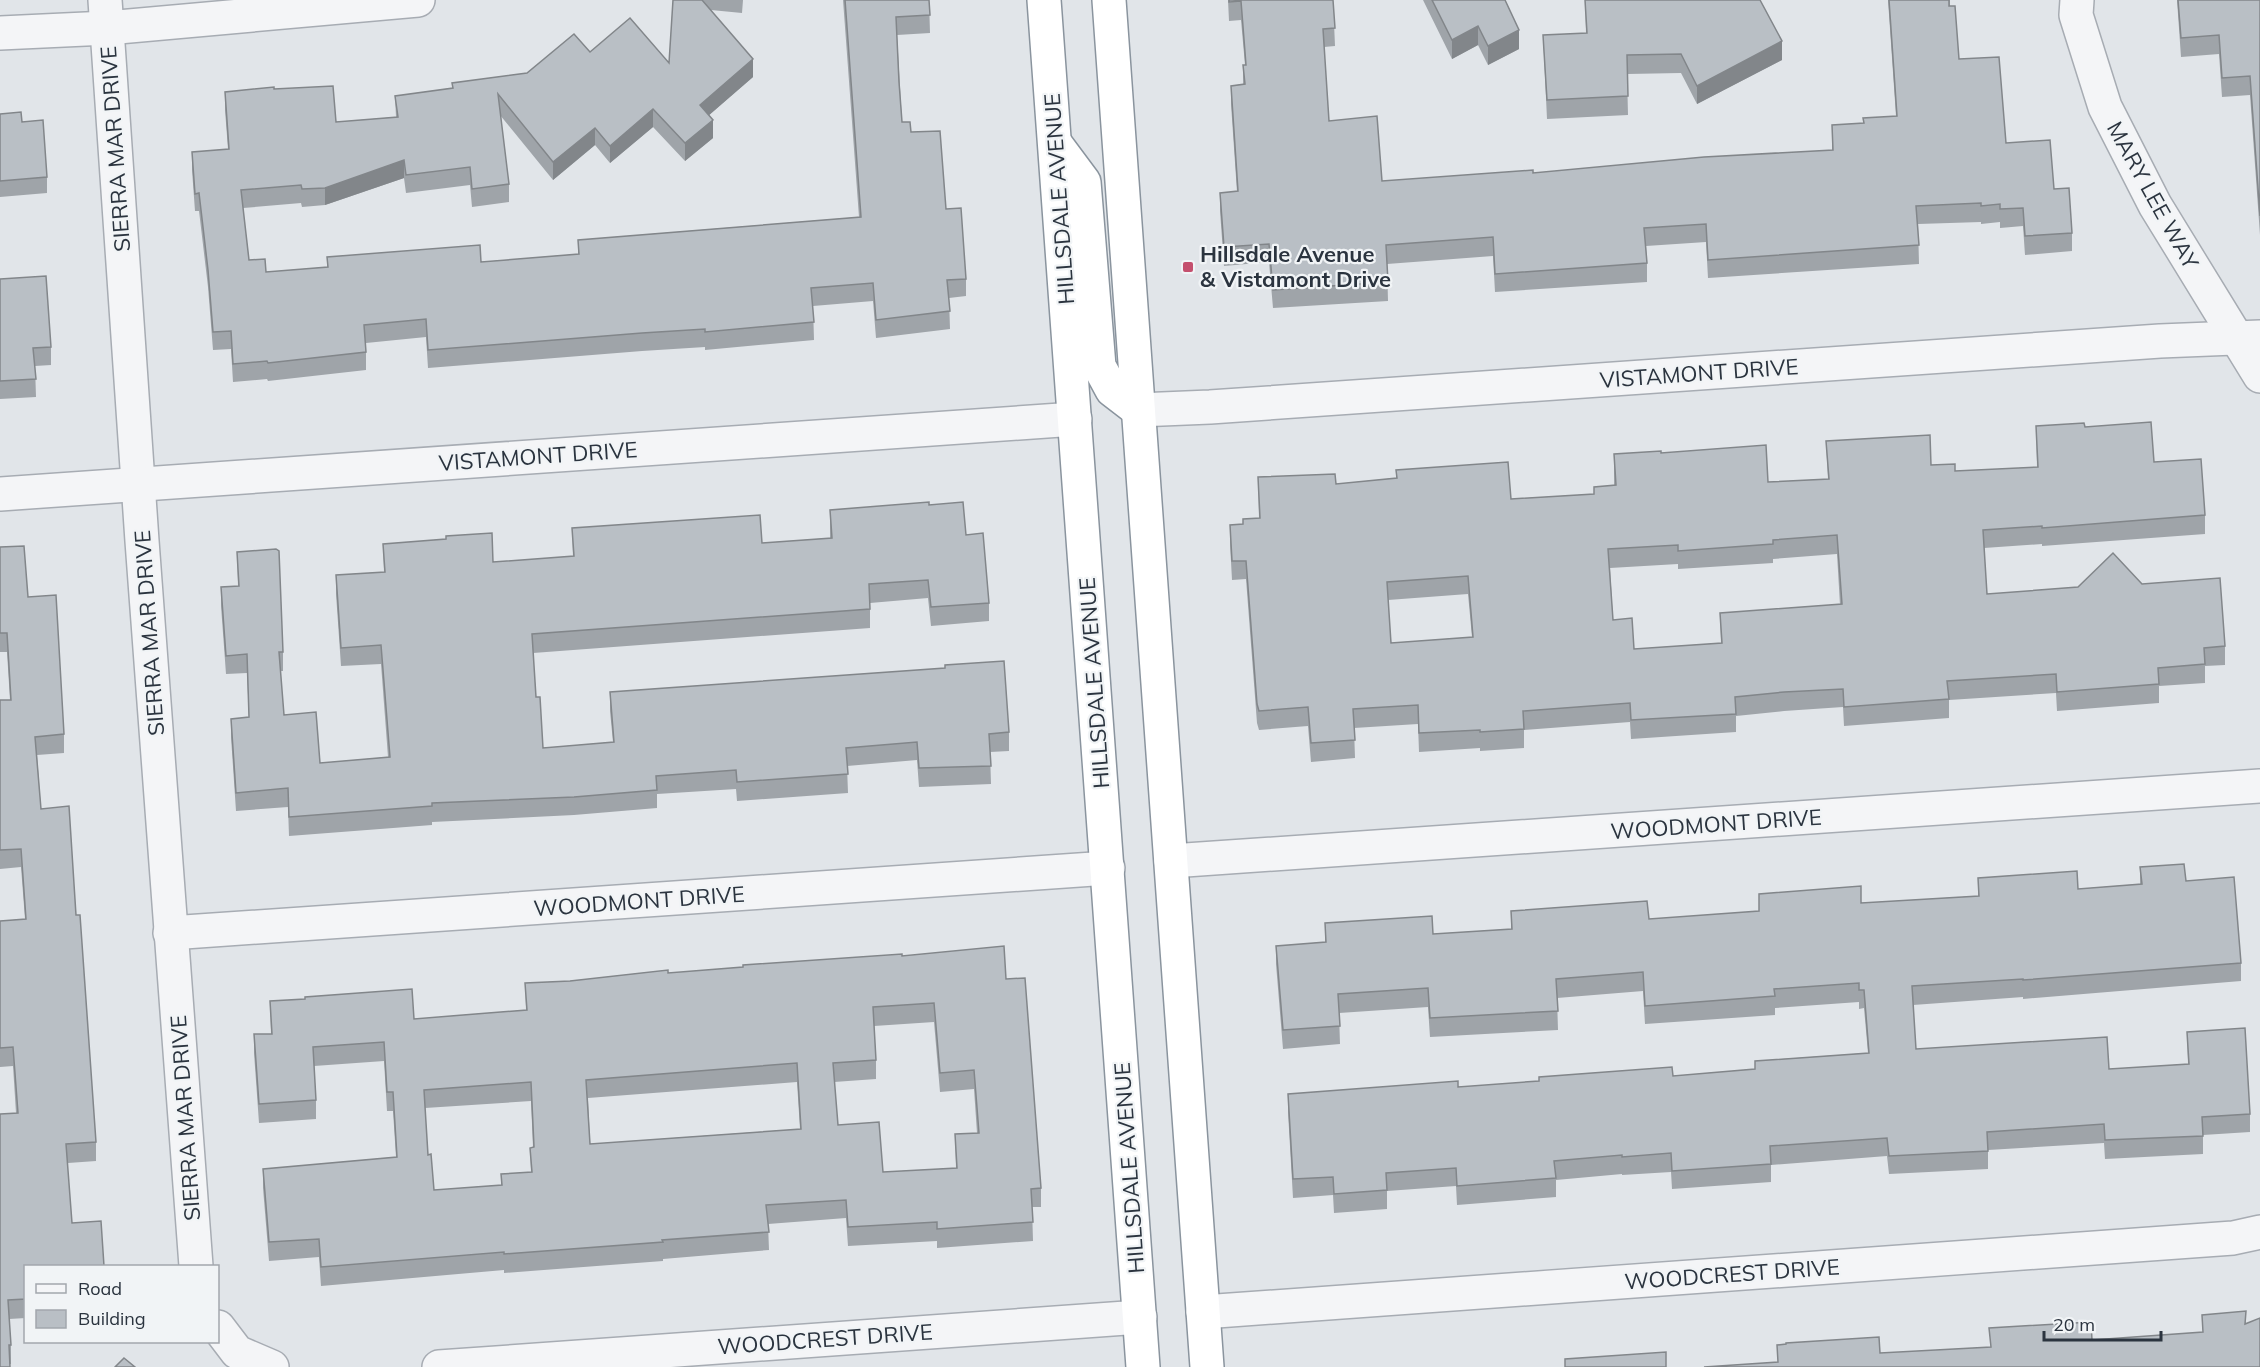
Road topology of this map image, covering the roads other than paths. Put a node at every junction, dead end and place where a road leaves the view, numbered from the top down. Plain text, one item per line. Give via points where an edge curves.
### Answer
1 (418, 0) edge
2 (1044, 0) edge
3 (1109, 0) edge
4 (2077, 0) edge
5 (106, 14) edge
6 (0, 33) edge
7 (1055, 143) junction
8 (2248, 338) edge
9 (2260, 376) edge
10 (1138, 410) junction
11 (1075, 418) junction
12 (139, 484) junction
13 (0, 494) edge
14 (2260, 786) edge
15 (1171, 861) junction
16 (1108, 868) junction
17 (170, 933) junction
18 (2260, 1232) edge
19 (196, 1265) edge
20 (1203, 1312) junction
21 (1140, 1317) junction
22 (227, 1339) edge
23 (272, 1367) edge
24 (439, 1367) edge
25 (1143, 1367) edge
26 (1207, 1367) edge

1 - 5 street
2 - 7 highway, HILLSDALE AVENUE
3 - 10 highway
4 - 8 street, MARY LEE WAY via 2076,15 2105,107 2155,205 2208,294
5 - 6 street
5 - 12 street, SIERRA MAR DRIVE
7 - 10 highway via 1084,182 1099,366 1112,390
7 - 11 highway, HILLSDALE AVENUE
8 - 9 street, MARY LEE WAY
8 - 10 street, VISTAMONT DRIVE via 2148,341
10 - 15 highway
11 - 12 street, VISTAMONT DRIVE
11 - 16 highway, HILLSDALE AVENUE
12 - 13 street, VISTAMONT DRIVE
12 - 17 street, SIERRA MAR DRIVE
14 - 15 street, WOODMONT DRIVE
15 - 20 highway
16 - 17 street, WOODMONT DRIVE
16 - 21 highway, HILLSDALE AVENUE
17 - 19 street, SIERRA MAR DRIVE
18 - 20 street, WOODCREST DRIVE via 2221,1239
20 - 26 highway
21 - 24 street, WOODCREST DRIVE
21 - 25 highway, HILLSDALE AVENUE
22 - 23 street

